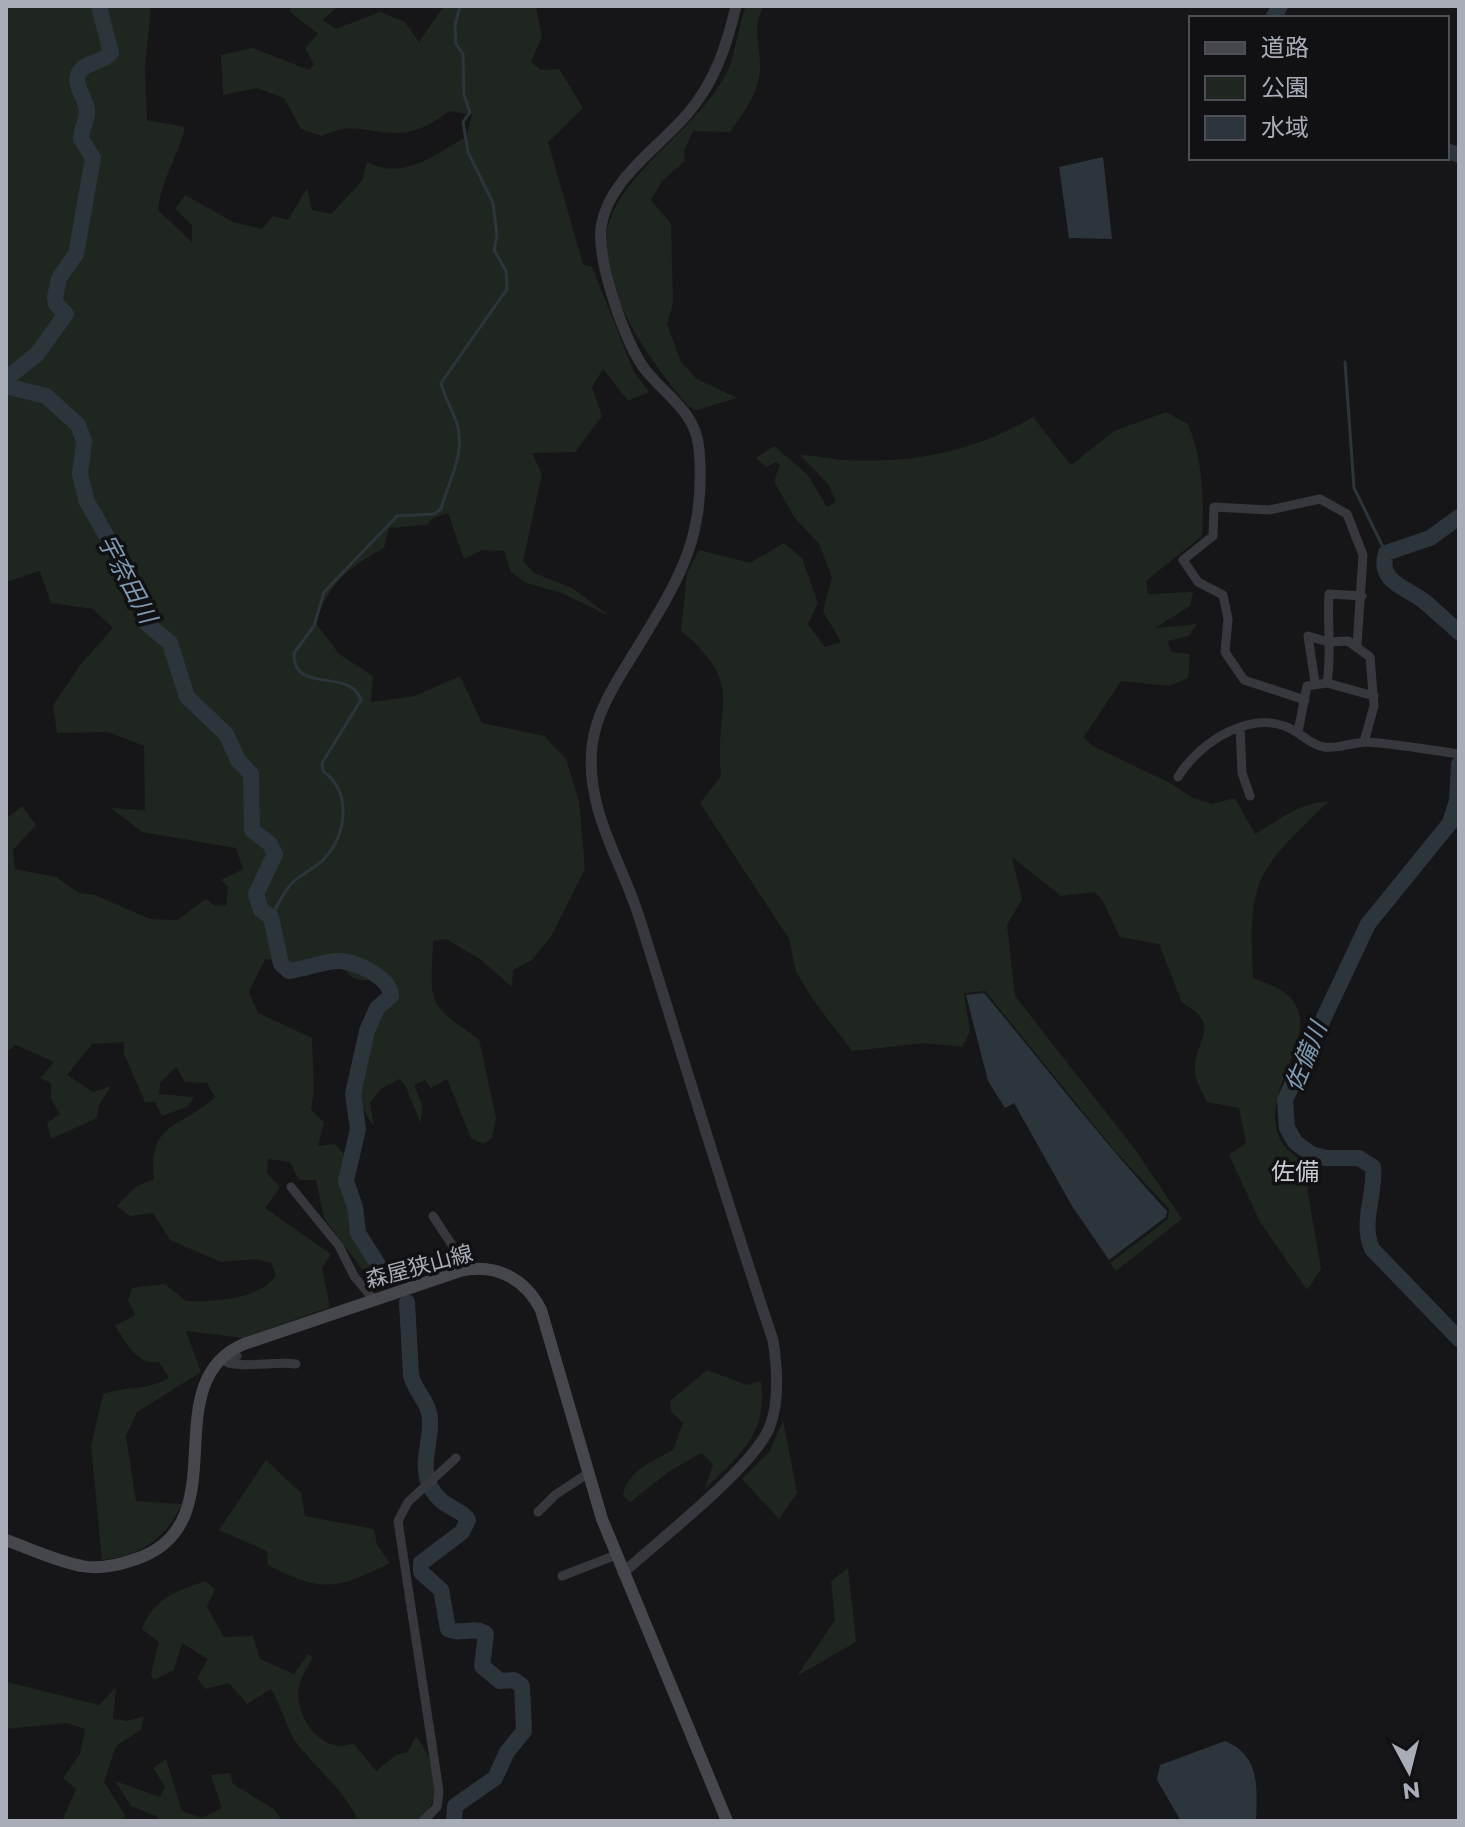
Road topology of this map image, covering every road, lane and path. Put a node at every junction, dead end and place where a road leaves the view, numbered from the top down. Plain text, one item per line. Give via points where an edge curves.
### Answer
1 (736, 6) edge
2 (1362, 596) junction
3 (1328, 642) junction
4 (1357, 646) junction
5 (1315, 682) junction
6 (1327, 683) junction
7 (1374, 696) junction
8 (1305, 700) junction
9 (1240, 727) junction
10 (1298, 732) junction
11 (1364, 742) junction
12 (1456, 754) edge
13 (1178, 777) dead end
14 (1250, 796) dead end
15 (291, 1187) dead end
16 (433, 1216) dead end
17 (460, 1271) junction
18 (373, 1299) junction
19 (237, 1346) junction
20 (296, 1364) dead end
21 (456, 1458) dead end
22 (587, 1474) junction
23 (538, 1512) dead end
24 (6, 1540) edge
25 (616, 1555) junction
26 (623, 1573) junction
27 (562, 1576) dead end
28 (423, 1821) edge
29 (727, 1821) edge

1 - 26 street via 724,52 707,86 620,185 601,228 605,269 633,348 646,371 689,417 699,466 688,558 601,711 591,776 598,817 635,905 773,1340 774,1411 753,1455
2 - 3 street via 1329,594
2 - 4 street
2 - 8 street via 1363,555 1352,521 1320,499 1269,510 1214,507 1213,536 1183,560 1198,582 1223,595 1228,619 1225,652 1244,680
3 - 4 street
3 - 5 street via 1308,636
3 - 6 street
4 - 7 street via 1370,657
5 - 6 street
5 - 8 street via 1307,686
6 - 7 street
7 - 11 street
8 - 10 street
9 - 10 street via 1273,725
9 - 13 street via 1207,743
9 - 14 street via 1242,773
10 - 11 street via 1323,747
11 - 12 street
15 - 18 street
16 - 17 street via 452,1245
17 - 18 main road, 森屋狭山線
17 - 22 main road, 森屋狭山線 via 503,1272 537,1302
18 - 19 main road, 森屋狭山線
19 - 20 street via 240,1353 228,1363
19 - 24 main road, 森屋狭山線 via 219,1360 201,1392 191,1498 164,1544 138,1558 90,1568
21 - 28 street via 408,1502 398,1521 439,1791 437,1807
22 - 23 street
22 - 25 main road, 森屋狭山線
25 - 26 main road, 森屋狭山線
25 - 27 street
26 - 29 main road, 森屋狭山線

